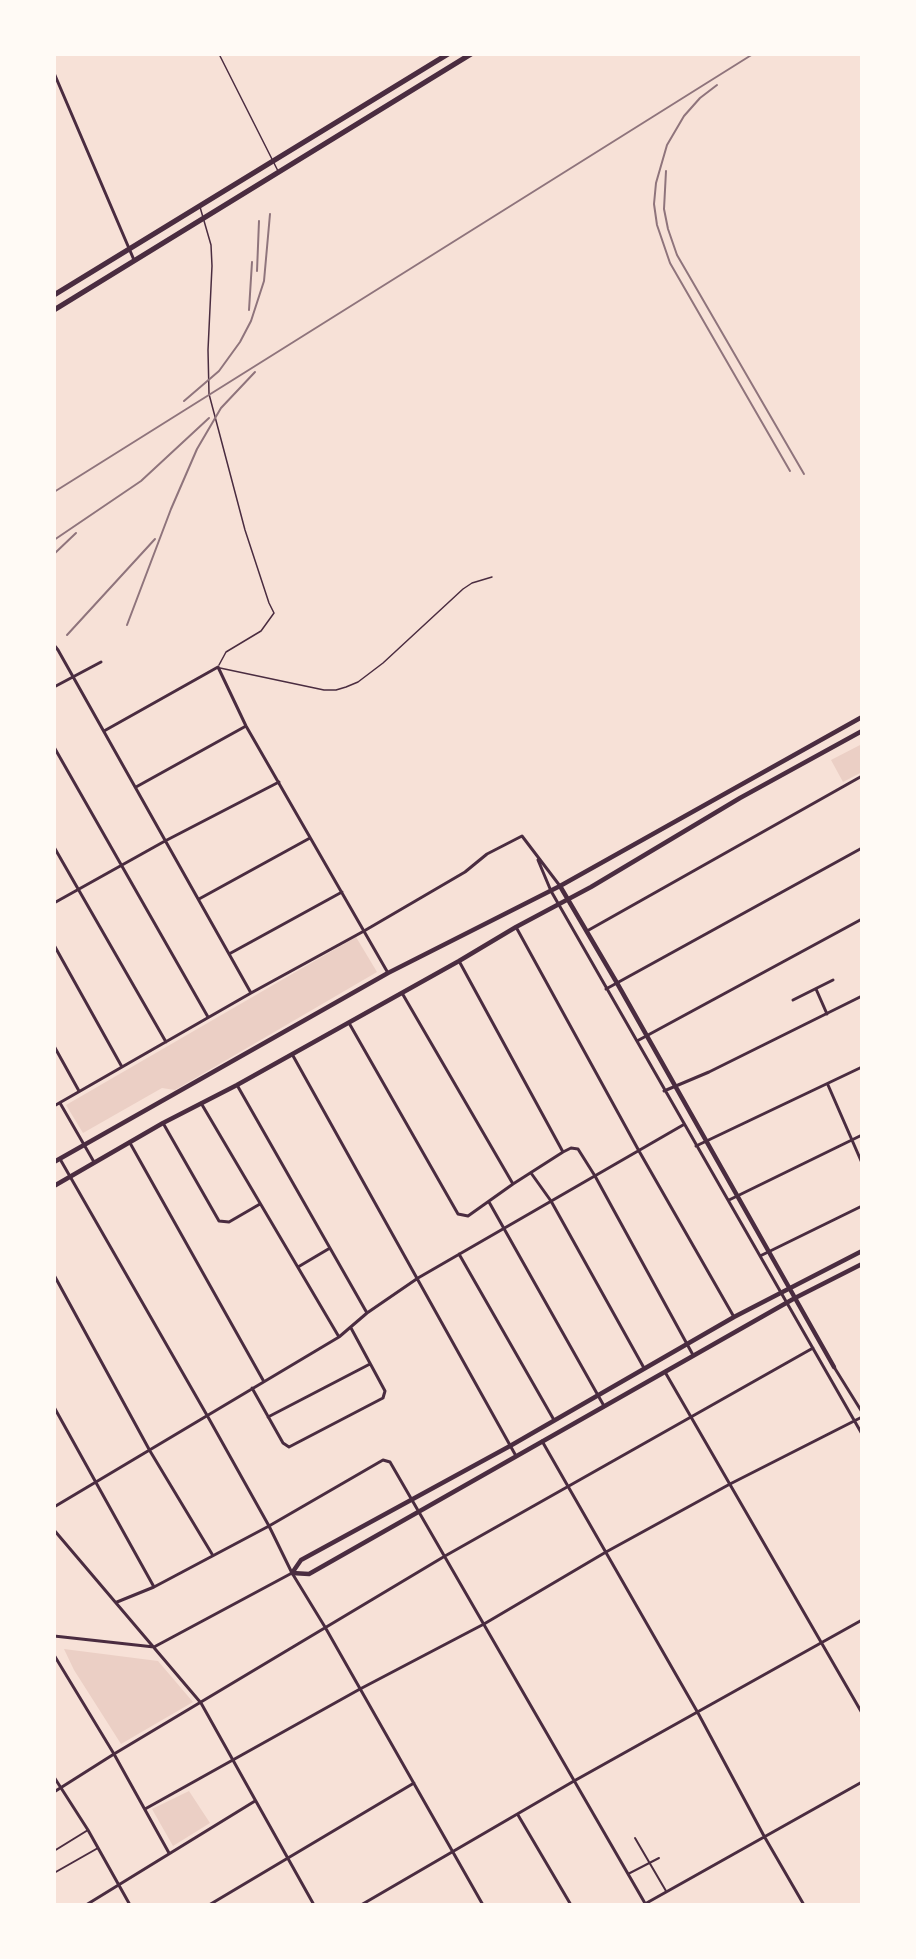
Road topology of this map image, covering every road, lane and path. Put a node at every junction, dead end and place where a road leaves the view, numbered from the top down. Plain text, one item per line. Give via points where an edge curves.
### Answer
1 (219, 54) edge
2 (448, 54) edge
3 (471, 54) edge
4 (54, 73) edge
5 (274, 161) junction
6 (278, 171) junction
7 (200, 207) junction
8 (204, 216) junction
9 (129, 249) junction
10 (134, 260) junction
11 (54, 295) edge
12 (54, 310) edge
13 (492, 577) dead end
14 (54, 645) edge
15 (101, 662) dead end
16 (218, 667) junction
17 (73, 678) junction
18 (54, 687) edge
19 (862, 717) edge
20 (246, 726) junction
21 (104, 731) junction
22 (862, 731) edge
23 (54, 747) edge
24 (862, 776) edge
25 (279, 782) junction
26 (136, 787) junction
27 (310, 838) junction
28 (165, 841) junction
29 (54, 847) edge
30 (862, 848) edge
31 (538, 860) junction
32 (121, 865) junction
33 (560, 886) junction
34 (77, 888) junction
35 (551, 891) junction
36 (342, 892) junction
37 (568, 898) junction
38 (199, 899) junction
39 (54, 903) edge
40 (558, 904) junction
41 (862, 919) edge
42 (516, 927) junction
43 (364, 931) junction
44 (587, 931) junction
45 (54, 945) edge
46 (229, 954) junction
47 (459, 961) junction
48 (388, 973) junction
49 (833, 980) dead end
50 (617, 983) junction
51 (606, 989) junction
52 (816, 989) junction
53 (402, 992) junction
54 (251, 993) junction
55 (862, 996) edge
56 (793, 1000) dead end
57 (827, 1014) junction
58 (208, 1017) junction
59 (348, 1021) junction
60 (646, 1035) junction
61 (637, 1041) junction
62 (166, 1042) junction
63 (54, 1046) edge
64 (292, 1053) junction
65 (862, 1067) edge
66 (122, 1068) junction
67 (237, 1085) junction
68 (827, 1085) junction
69 (675, 1087) junction
70 (79, 1091) junction
71 (664, 1091) junction
72 (60, 1103) junction
73 (201, 1103) junction
74 (54, 1106) edge
75 (163, 1123) junction
76 (683, 1125) junction
77 (862, 1135) edge
78 (851, 1140) junction
79 (705, 1141) junction
80 (130, 1143) junction
81 (84, 1145) junction
82 (696, 1146) junction
83 (639, 1151) junction
84 (563, 1152) junction
85 (60, 1159) junction
86 (54, 1162) edge
87 (94, 1162) junction
88 (862, 1163) edge
89 (531, 1173) junction
90 (71, 1176) junction
91 (595, 1176) junction
92 (513, 1184) junction
93 (54, 1186) edge
94 (736, 1196) junction
95 (729, 1200) junction
96 (551, 1201) junction
97 (489, 1202) junction
98 (260, 1204) junction
99 (862, 1206) edge
100 (505, 1228) junction
101 (330, 1248) junction
102 (862, 1251) edge
103 (768, 1252) junction
104 (459, 1254) junction
105 (760, 1256) junction
106 (862, 1264) edge
107 (297, 1268) junction
108 (54, 1275) edge
109 (418, 1278) junction
110 (790, 1288) junction
111 (781, 1292) junction
112 (795, 1298) junction
113 (787, 1303) junction
114 (367, 1313) junction
115 (734, 1317) junction
116 (351, 1328) junction
117 (339, 1337) junction
118 (687, 1344) junction
119 (813, 1348) junction
120 (693, 1355) junction
121 (369, 1364) junction
122 (834, 1367) joint
123 (644, 1368) junction
124 (665, 1372) junction
125 (263, 1380) junction
126 (252, 1388) junction
127 (599, 1395) junction
128 (604, 1406) junction
129 (54, 1407) edge
130 (862, 1415) edge
131 (208, 1417) junction
132 (268, 1417) junction
133 (692, 1418) junction
134 (555, 1420) junction
135 (854, 1420) junction
136 (862, 1434) edge
137 (542, 1441) junction
138 (510, 1446) junction
139 (150, 1451) junction
140 (516, 1456) junction
141 (95, 1483) junction
142 (730, 1484) junction
143 (567, 1487) junction
144 (412, 1499) junction
145 (54, 1507) edge
146 (419, 1510) junction
147 (269, 1526) junction
148 (54, 1530) edge
149 (606, 1552) junction
150 (212, 1554) junction
151 (445, 1556) junction
152 (292, 1573) junction
153 (154, 1587) junction
154 (117, 1602) junction
155 (862, 1620) edge
156 (484, 1624) junction
157 (325, 1627) junction
158 (54, 1636) edge
159 (822, 1642) junction
160 (154, 1647) junction
161 (54, 1655) edge
162 (360, 1689) junction
163 (201, 1703) junction
164 (698, 1713) junction
165 (862, 1713) edge
166 (114, 1754) junction
167 (233, 1759) junction
168 (54, 1777) edge
169 (574, 1781) junction
170 (862, 1782) edge
171 (414, 1784) junction
172 (61, 1788) junction
173 (54, 1792) edge
174 (255, 1801) junction
175 (145, 1809) junction
176 (518, 1815) junction
177 (88, 1830) junction
178 (764, 1836) junction
179 (635, 1838) dead end
180 (98, 1848) junction
181 (54, 1851) edge
182 (453, 1852) junction
183 (170, 1853) junction
184 (287, 1857) junction
185 (659, 1858) dead end
186 (649, 1862) junction
187 (54, 1873) edge
188 (628, 1874) junction
189 (119, 1884) junction
190 (666, 1891) junction
191 (86, 1905) edge
192 (130, 1905) edge
193 (209, 1905) edge
194 (314, 1905) edge
195 (361, 1905) edge
196 (483, 1905) edge
197 (571, 1905) edge
198 (644, 1905) edge
199 (804, 1905) edge

1 - 5 lane
2 - 5 main road
3 - 6 main road
4 - 9 street
5 - 6 lane
5 - 7 main road
6 - 8 main road
7 - 8 lane
7 - 9 main road
8 - 10 main road
8 - 16 lane via 212,255 210,394 245,530 274,613 261,631 226,652
9 - 10 street
9 - 11 main road
10 - 12 main road
13 - 16 lane via 463,589 370,674 346,687 324,690
14 - 17 street
15 - 17 street
16 - 20 street
16 - 21 street
17 - 18 street
17 - 21 street
19 - 33 street
20 - 25 street
20 - 26 street
21 - 26 street
22 - 37 street
23 - 32 street
24 - 44 street
25 - 27 street
25 - 28 street
26 - 28 street
27 - 36 street
27 - 38 street
28 - 32 street
28 - 38 street
29 - 34 street
30 - 50 street
31 - 33 street
31 - 35 street
31 - 43 street via 522,836
32 - 34 street
32 - 58 street
33 - 35 street
33 - 37 street
34 - 39 street
34 - 62 street
35 - 40 street
35 - 48 street
36 - 43 street
36 - 46 street
37 - 40 street
37 - 44 street
38 - 46 street
40 - 42 street
40 - 51 street
41 - 60 street
42 - 47 street
42 - 83 street
43 - 48 street
43 - 54 street
44 - 50 street
45 - 66 street
46 - 54 street
47 - 53 street
47 - 84 street
48 - 81 street
49 - 52 street
50 - 51 street
50 - 60 street
51 - 61 street
52 - 56 street
52 - 57 street
53 - 59 street
53 - 92 street
54 - 58 street
55 - 57 street
57 - 69 street
58 - 62 street
59 - 64 street
59 - 97 street via 458,1214 468,1216
60 - 61 street
60 - 69 street
61 - 71 street
62 - 66 street
63 - 70 street
64 - 67 street
64 - 109 street
65 - 68 street
66 - 70 street
67 - 73 street
67 - 101 street
68 - 78 street
68 - 79 street
69 - 71 street
69 - 79 street
70 - 72 street
71 - 76 street
72 - 74 street
72 - 81 street
73 - 75 street
73 - 98 street
75 - 80 street
75 - 98 street via 219,1221 229,1222
76 - 82 street
76 - 83 street
77 - 78 street
78 - 88 street
78 - 94 street
79 - 82 street
79 - 94 street
80 - 87 street
80 - 125 street
81 - 85 street
81 - 87 street
82 - 95 street
83 - 91 street
83 - 115 street
84 - 89 street
84 - 91 street via 578,1149
85 - 86 street
85 - 90 street
87 - 90 street
89 - 92 street
89 - 96 street
90 - 93 street
90 - 131 street
91 - 96 street
91 - 118 street
92 - 97 street
94 - 95 street
94 - 103 street
95 - 105 street
96 - 100 street
96 - 123 street
97 - 100 street
98 - 107 street
99 - 103 street
100 - 104 street
100 - 127 street
101 - 107 street
101 - 114 street
102 - 110 street
103 - 105 street
103 - 110 street
104 - 109 street
104 - 134 street
105 - 111 street
106 - 112 street
107 - 117 street
108 - 139 street
109 - 114 street
109 - 138 street
110 - 111 street
110 - 112 street
111 - 113 street
111 - 115 street
112 - 113 street
112 - 122 street
113 - 119 street
113 - 120 street
114 - 116 street
115 - 118 street
116 - 117 street
116 - 121 street
117 - 125 street
118 - 120 street
118 - 123 street
119 - 133 street
119 - 135 street
120 - 124 street
121 - 132 street
121 - 132 street via 385,1391 383,1398 291,1447 283,1443
122 - 130 street
123 - 127 street
124 - 128 street
124 - 133 street
125 - 126 street
126 - 131 street
126 - 132 street
127 - 128 street
127 - 134 street
128 - 137 street
129 - 141 street
130 - 135 street
131 - 139 street
131 - 147 street
133 - 142 street
133 - 143 street
134 - 138 street
135 - 136 street
135 - 142 street
137 - 140 street
137 - 143 street
138 - 140 street
138 - 144 street
139 - 141 street
139 - 150 street
140 - 146 street
141 - 145 street
141 - 153 street
142 - 149 street
142 - 159 street
143 - 149 street
143 - 151 street
144 - 146 street
144 - 147 street via 392,1464 383,1460
144 - 152 street via 301,1560
146 - 151 street
146 - 152 street via 309,1574
147 - 150 street
147 - 152 street
148 - 154 street
149 - 156 street
149 - 164 street
150 - 153 street
151 - 156 street
151 - 157 street
152 - 157 street
152 - 160 street
153 - 154 street
154 - 160 street
155 - 159 street
156 - 162 street
156 - 169 street
157 - 162 street
157 - 163 street
158 - 160 street
159 - 164 street
159 - 165 street
160 - 163 street
161 - 166 street
162 - 167 street
162 - 171 street
163 - 166 street
163 - 167 street
164 - 169 street
164 - 178 street
166 - 172 street
166 - 175 street
167 - 174 street
167 - 175 street
168 - 172 street
169 - 176 street
169 - 188 street
170 - 178 street
171 - 182 street
171 - 184 street
172 - 173 street
172 - 177 street
174 - 183 street
174 - 184 street
175 - 183 street
176 - 182 street
176 - 197 street
177 - 180 street
177 - 181 street
178 - 190 street
178 - 199 street
179 - 186 street
180 - 187 street
180 - 189 street
182 - 195 street
182 - 196 street
183 - 189 street
184 - 193 street
184 - 194 street
185 - 186 street
186 - 188 street
186 - 190 street
188 - 198 street
189 - 191 street
189 - 192 street
190 - 198 street

